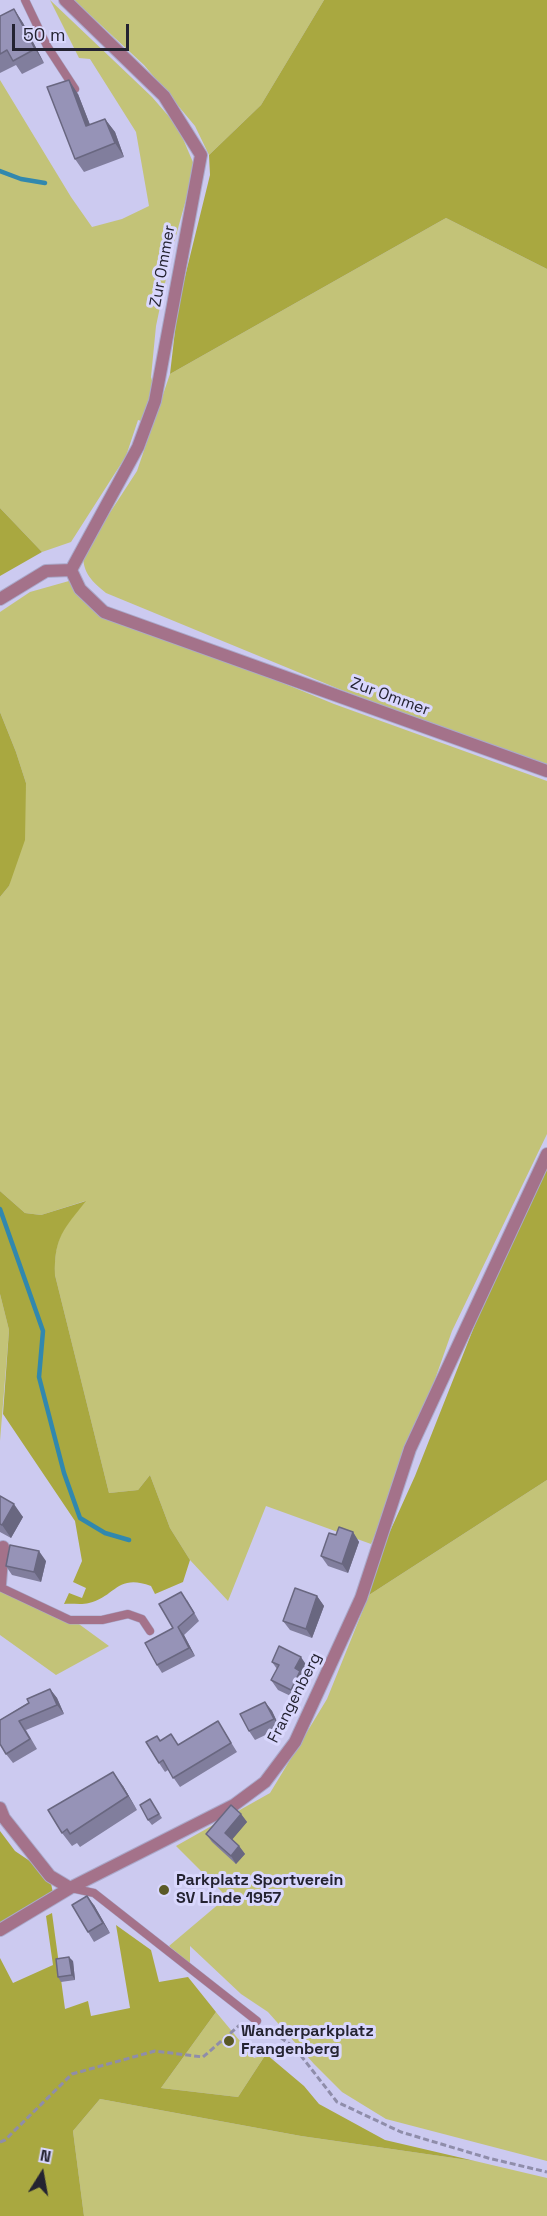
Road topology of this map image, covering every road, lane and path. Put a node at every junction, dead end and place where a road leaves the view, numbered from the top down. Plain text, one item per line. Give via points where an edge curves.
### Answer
1 (25, 0) edge
2 (65, 0) edge
3 (75, 89) edge
4 (71, 570) junction
5 (0, 599) edge
6 (547, 771) edge
7 (547, 1154) edge
8 (3, 1547) dead end
9 (0, 1585) edge
10 (150, 1631) dead end
11 (0, 1808) edge
12 (70, 1888) junction
13 (0, 1930) edge
14 (254, 2018) junction
15 (0, 2142) edge
16 (547, 2172) edge

1 - 3 lane via 47,46
2 - 4 street, Zur Ommer via 164,96 201,155 155,401 138,447
4 - 5 street via 46,571
4 - 6 street, Zur Ommer via 80,589 104,612
7 - 12 street, Frangenberg via 410,1449 361,1598 295,1742 265,1782 234,1805
8 - 9 street
9 - 10 lane via 70,1620 102,1620 128,1614 142,1619
11 - 12 street via 50,1876
12 - 13 street, Frangenberg
12 - 14 lane via 94,1893
14 - 15 path via 203,2057 155,2051 72,2074
14 - 16 path via 295,2048 337,2102 401,2132

